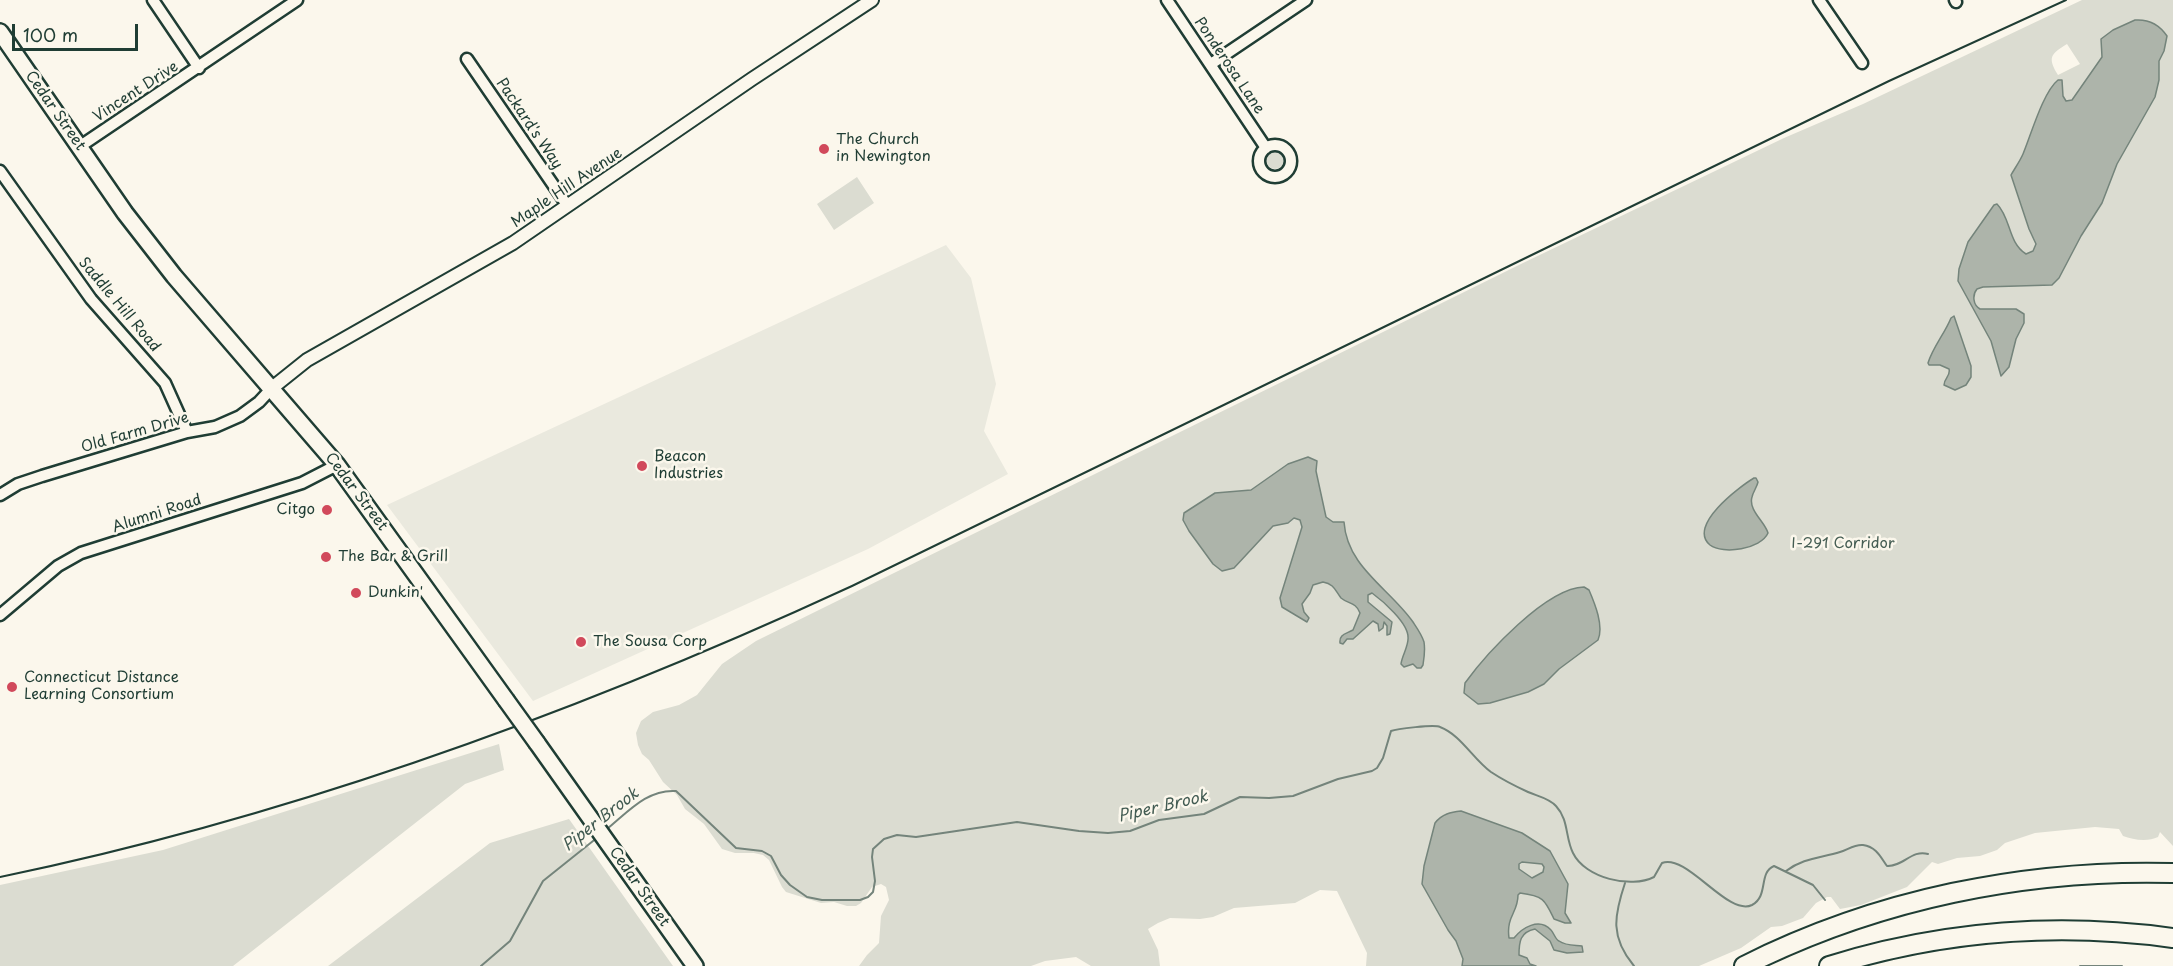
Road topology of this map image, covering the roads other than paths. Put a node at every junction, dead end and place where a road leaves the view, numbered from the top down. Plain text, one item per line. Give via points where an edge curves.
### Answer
1 (153, 0) edge
2 (297, 0) edge
3 (872, 0) edge
4 (1167, 0) edge
5 (1306, 0) edge
6 (1819, 0) edge
7 (0, 32) edge
8 (467, 59) dead end
9 (1862, 63) dead end
10 (1211, 64) junction
11 (199, 68) junction
12 (79, 147) junction
13 (1266, 148) dead end
14 (0, 171) edge
15 (567, 205) junction
16 (272, 388) junction
17 (187, 432) junction
18 (338, 465) junction
19 (0, 495) edge
20 (0, 615) edge
21 (2173, 873) edge
22 (2173, 939) edge
23 (695, 966) edge
24 (1744, 966) edge
25 (1829, 966) edge

1 - 11 street
2 - 11 street, Vincent Drive
3 - 15 street, Maple Hill Avenue
4 - 10 street, Ponderosa Lane
5 - 10 street
6 - 9 street
7 - 12 main road, Cedar Street
8 - 15 street, Packard's Way
10 - 13 street, Ponderosa Lane
11 - 12 street, Vincent Drive
12 - 16 main road, Cedar Street via 174,276
14 - 17 street, Saddle Hill Road via 91,299 165,383
15 - 16 street, Maple Hill Avenue via 513,243 307,360
16 - 17 street, Old Farm Drive via 240,416 215,427
16 - 18 main road, Cedar Street
17 - 19 street, Old Farm Drive via 18,484
18 - 20 street, Alumni Road via 302,483 81,554 58,566
18 - 23 main road, Cedar Street, bridge
21 - 24 highway via 2068,875 1959,891 1850,922
22 - 25 highway via 2084,930 2004,932 1927,942

